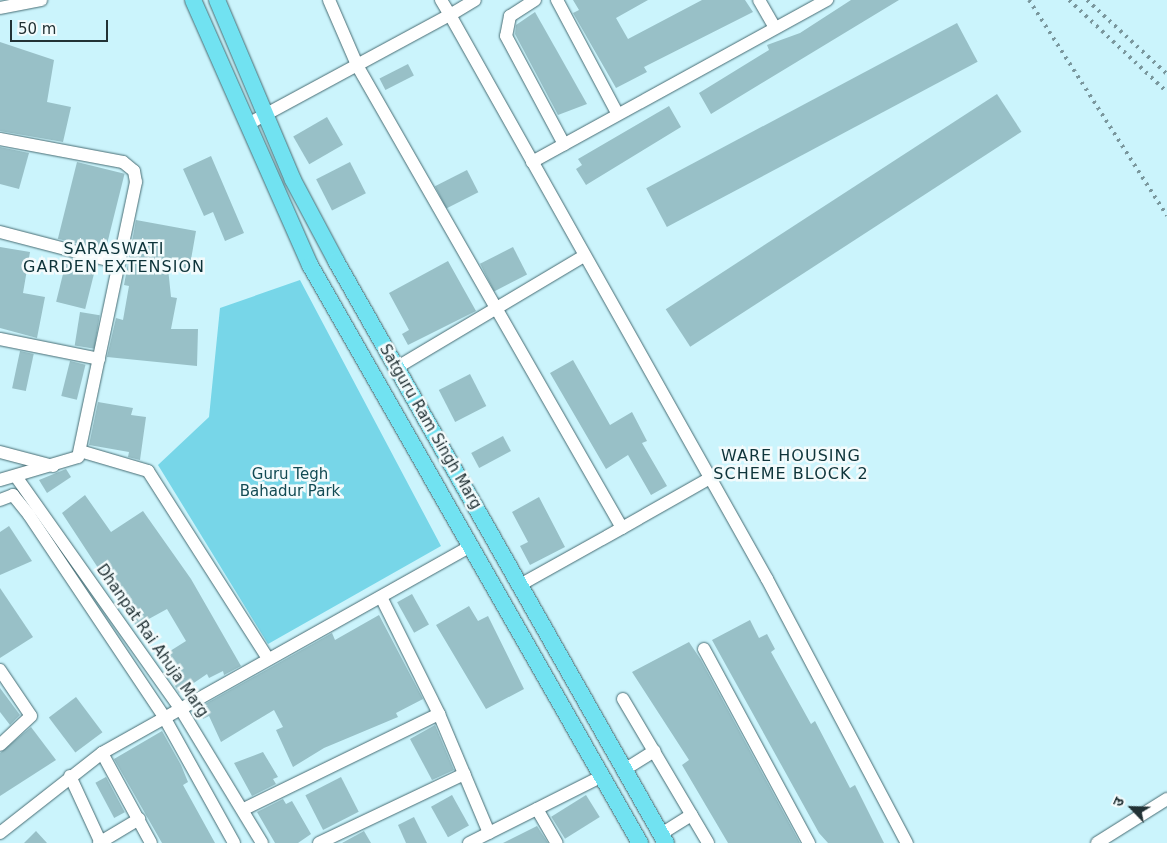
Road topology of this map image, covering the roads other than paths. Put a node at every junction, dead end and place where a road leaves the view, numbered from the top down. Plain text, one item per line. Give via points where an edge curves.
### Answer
1 (41, 0) edge
2 (194, 0) edge
3 (217, 0) edge
4 (329, 0) edge
5 (441, 0) edge
6 (475, 0) edge
7 (535, 0) edge
8 (557, 0) edge
9 (759, 0) edge
10 (823, 1) edge
11 (0, 8) edge
12 (450, 15) junction
13 (774, 26) junction
14 (358, 67) junction
15 (618, 113) junction
16 (266, 117) junction
17 (248, 124) junction
18 (0, 140) edge
19 (564, 144) junction
20 (532, 162) junction
21 (0, 232) edge
22 (584, 256) junction
23 (119, 263) junction
24 (496, 306) junction
25 (0, 340) edge
26 (99, 359) junction
27 (396, 368) junction
28 (80, 451) junction
29 (0, 452) edge
30 (55, 466) junction
31 (17, 478) junction
32 (710, 478) junction
33 (0, 480) edge
34 (13, 495) junction
35 (0, 500) edge
36 (622, 528) junction
37 (470, 546) junction
38 (520, 585) junction
39 (381, 597) junction
40 (704, 649) dead end
41 (268, 658) junction
42 (0, 670) edge
43 (623, 698) dead end
44 (180, 708) junction
45 (439, 714) junction
46 (164, 717) junction
47 (0, 745) edge
48 (654, 751) junction
49 (102, 753) junction
50 (624, 770) junction
51 (464, 774) junction
52 (70, 776) junction
53 (602, 776) junction
54 (1167, 799) edge
55 (244, 809) junction
56 (537, 809) junction
57 (691, 815) junction
58 (139, 819) junction
59 (0, 833) edge
60 (489, 833) junction
61 (663, 839) edge
62 (100, 842) edge
63 (152, 843) edge
64 (234, 843) edge
65 (262, 843) edge
66 (319, 843) edge
67 (469, 843) edge
68 (557, 843) edge
69 (640, 843) edge
70 (708, 843) edge
71 (809, 843) edge
72 (908, 843) edge
73 (1096, 843) edge

1 - 11 street
2 - 17 main road, Satguru Ram Singh Marg
3 - 16 main road, Satguru Ram Singh Marg
4 - 14 street
5 - 12 street
6 - 12 street
7 - 19 street via 510,16 506,36
8 - 15 street
9 - 13 street
10 - 13 street
12 - 14 street
12 - 20 street
13 - 15 street
14 - 16 street
14 - 24 street
15 - 19 street
16 - 17 street
16 - 27 main road, Satguru Ram Singh Marg via 293,180
17 - 37 main road, Satguru Ram Singh Marg via 310,266
18 - 23 street via 129,166 136,182
19 - 20 street
20 - 22 street
21 - 23 street
22 - 24 street
22 - 32 street
23 - 26 street
24 - 27 street
24 - 36 street
25 - 26 street
26 - 28 street
27 - 38 main road, Satguru Ram Singh Marg
28 - 30 street via 74,460
28 - 41 street via 148,471
29 - 30 street
30 - 31 street
31 - 33 street
31 - 34 street
31 - 44 street, Dhanpat Rai Ahuja Marg
32 - 36 street
32 - 72 street
34 - 35 street
34 - 46 street, Dhanpat Rai Ahuja Marg
36 - 38 street
37 - 39 street
37 - 53 main road, Satguru Ram Singh Marg
38 - 50 main road, Satguru Ram Singh Marg
39 - 41 street
39 - 45 street
40 - 71 street
41 - 44 street
42 - 47 street via 31,716
43 - 48 street
44 - 46 street
44 - 55 street, Dhanpat Rai Ahuja Marg
45 - 51 street
45 - 55 street
46 - 49 street
46 - 64 street, Dhanpat Rai Ahuja Marg
48 - 50 street
48 - 57 street
49 - 52 street
49 - 58 street
50 - 61 main road, Satguru Ram Singh Marg
51 - 60 street
51 - 66 street
52 - 59 street
52 - 62 street
53 - 56 street
53 - 69 main road, Satguru Ram Singh Marg
54 - 73 street
55 - 65 street, Dhanpat Rai Ahuja Marg
56 - 60 street
56 - 68 street
57 - 61 street
57 - 70 street
58 - 62 street
58 - 63 street
60 - 67 street

